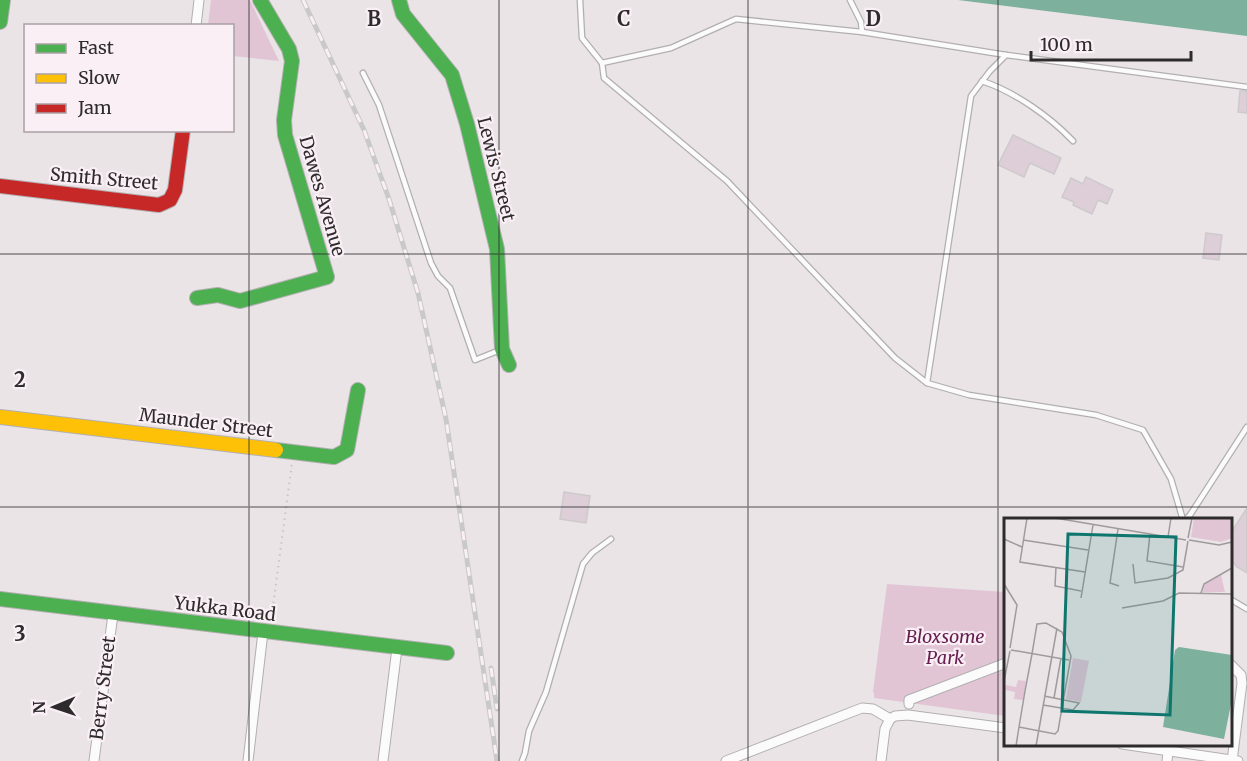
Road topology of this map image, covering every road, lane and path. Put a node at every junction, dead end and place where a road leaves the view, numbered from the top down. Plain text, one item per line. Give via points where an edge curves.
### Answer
1 (3, 0) edge
2 (199, 0) edge
3 (260, 0) edge
4 (399, 0) edge
5 (580, 0) edge
6 (850, 0) edge
7 (0, 22) edge
8 (196, 24) edge
9 (862, 32) junction
10 (1006, 55) junction
11 (602, 63) junction
12 (363, 73) dead end
13 (982, 81) junction
14 (1247, 87) edge
15 (183, 132) edge
16 (1073, 141) dead end
17 (0, 186) edge
18 (197, 298) dead end
19 (502, 350) junction
20 (509, 364) dead end
21 (927, 383) junction
22 (358, 390) dead end
23 (0, 417) edge
24 (1247, 427) edge
25 (293, 452) junction
26 (1184, 518) edge
27 (1186, 518) edge
28 (611, 539) dead end
29 (0, 599) edge
30 (1232, 600) edge
31 (1247, 609) edge
32 (113, 614) junction
33 (266, 632) junction
34 (397, 648) junction
35 (447, 653) dead end
36 (1004, 663) edge
37 (1232, 666) edge
38 (909, 704) dead end
39 (890, 719) junction
40 (1004, 728) edge
41 (1134, 746) edge
42 (1168, 752) edge
43 (94, 761) edge
44 (248, 761) edge
45 (383, 761) edge
46 (522, 761) edge
47 (726, 761) edge
48 (881, 761) edge
49 (1234, 761) edge

1 - 7 street
2 - 8 street
3 - 18 street, Dawes Avenue via 292,61 285,135 327,277 240,301 218,295
4 - 19 street, Lewis Street via 403,14 452,75 464,114 497,249
5 - 11 lane via 582,38
6 - 9 lane
9 - 10 lane
9 - 11 lane via 736,19 671,48
10 - 13 lane
10 - 14 lane
11 - 21 lane via 604,78 727,181 895,358
12 - 19 lane via 379,105 431,263 450,288 475,360
13 - 16 lane via 1012,95
13 - 21 lane via 971,96
15 - 17 street, Smith Street via 176,190 170,200 159,205
19 - 20 street, Lewis Street
21 - 26 lane via 969,395 1096,415 1143,430 1172,479
22 - 25 street, Maunder Street via 347,450 334,457
23 - 25 street, Maunder Street
24 - 27 lane
25 - 33 path
28 - 46 lane via 584,564
29 - 32 street, Yukka Road
30 - 31 lane
32 - 33 street, Yukka Road
32 - 43 street, Berry Street
33 - 34 street, Yukka Road
33 - 44 street
34 - 35 street, Yukka Road
34 - 45 street
36 - 38 street via 909,700
37 - 49 street via 1242,683
39 - 40 street via 908,715
39 - 47 street via 873,709 862,708
39 - 48 street
41 - 42 street
42 - 49 street

